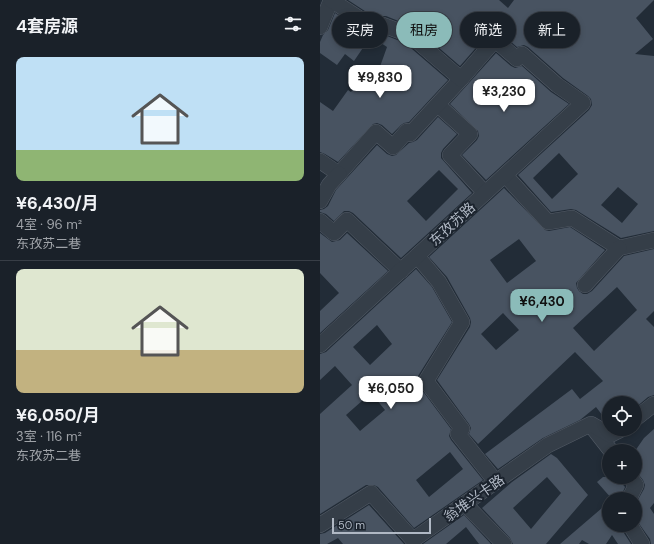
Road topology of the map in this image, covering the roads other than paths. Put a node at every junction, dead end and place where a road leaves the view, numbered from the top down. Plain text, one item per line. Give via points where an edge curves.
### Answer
1 (333, 1) edge
2 (348, 12) edge
3 (320, 27) edge
4 (461, 78) junction
5 (438, 105) junction
6 (320, 161) edge
7 (338, 174) junction
8 (504, 175) junction
9 (485, 193) junction
10 (320, 201) edge
11 (320, 221) edge
12 (654, 240) edge
13 (619, 248) junction
14 (417, 256) junction
15 (401, 271) junction
16 (585, 285) dead end
17 (320, 345) edge
18 (654, 404) edge
19 (642, 414) edge
20 (591, 424) junction
21 (602, 430) edge
22 (606, 444) edge
23 (496, 482) junction
24 (465, 504) junction
25 (320, 525) edge
26 (634, 532) edge
27 (504, 544) edge
28 (642, 544) edge

1 - 2 street
1 - 3 street
1 - 4 street via 379,31 383,25 410,35
4 - 5 street
4 - 8 street, 东孜苏路 via 495,40 516,59 522,54 557,85 583,103
5 - 7 street via 410,134 407,131 393,147 376,132
5 - 9 street via 470,134 450,155
6 - 7 street
7 - 10 street
8 - 9 street, 东孜苏路
8 - 13 street via 548,222 572,218
9 - 14 street, 东孜苏路
11 - 15 street via 334,233 347,220
12 - 13 street
13 - 16 street
14 - 15 street, 东孜苏路
14 - 23 street via 439,282 462,322 426,382 462,429 458,434
15 - 17 street, 东孜苏路
18 - 19 street
20 - 21 street
20 - 22 street
20 - 23 street, 翁堆兴卡路 via 548,445
23 - 24 street, 翁堆兴卡路
24 - 25 street, 翁堆兴卡路 via 413,540 371,493
24 - 27 street
26 - 28 street

